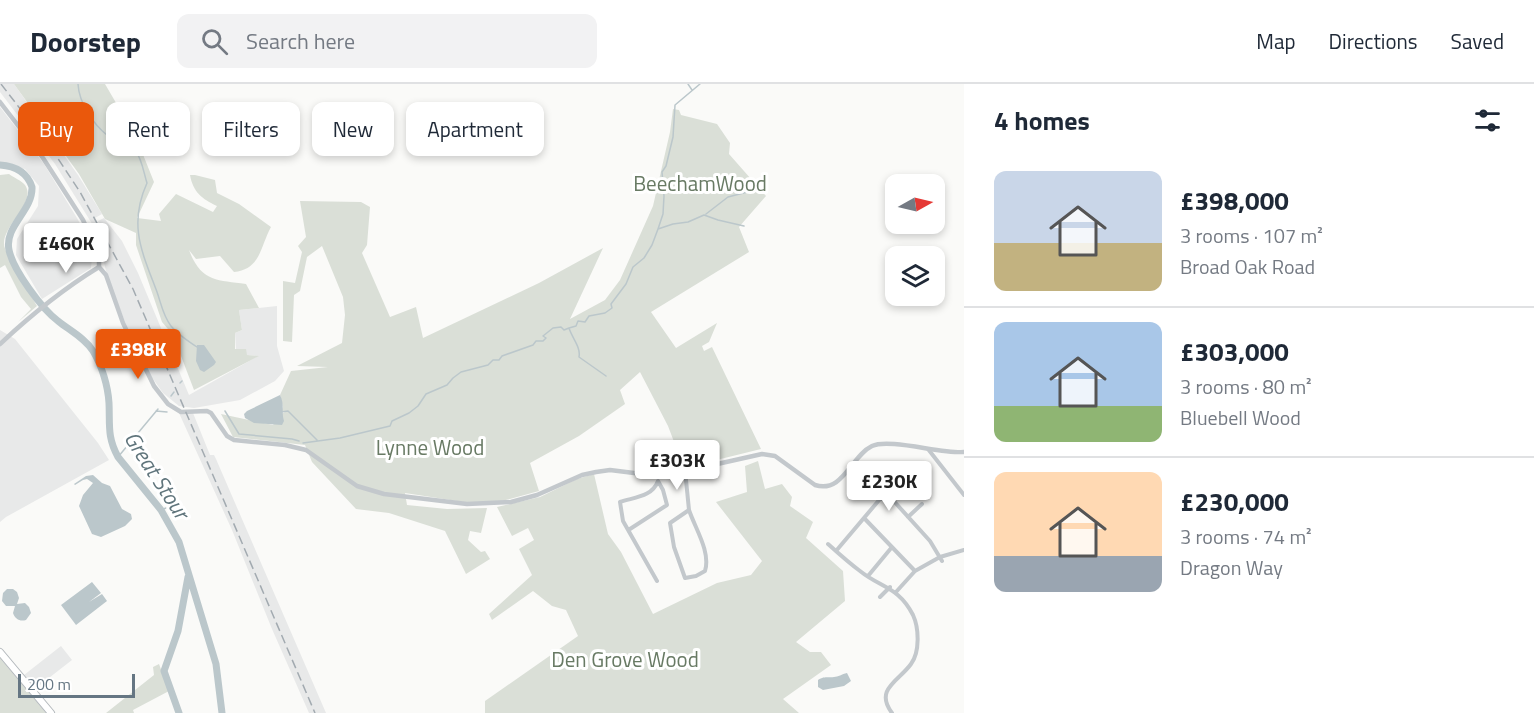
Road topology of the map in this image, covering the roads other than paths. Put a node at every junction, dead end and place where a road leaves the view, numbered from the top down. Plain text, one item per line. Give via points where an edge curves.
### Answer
1 (0, 102) edge
2 (99, 267) junction
3 (0, 344) edge
4 (928, 449) junction
5 (964, 452) edge
6 (685, 470) junction
7 (660, 473) junction
8 (658, 481) junction
9 (905, 485) dead end
10 (964, 495) edge
11 (891, 498) junction
12 (922, 504) dead end
13 (689, 510) junction
14 (864, 518) junction
15 (908, 518) junction
16 (630, 529) junction
17 (828, 544) dead end
18 (892, 547) junction
19 (964, 550) edge
20 (836, 551) junction
21 (941, 559) junction
22 (915, 571) junction
23 (868, 576) junction
24 (657, 581) dead end
25 (890, 588) junction
26 (896, 592) junction
27 (880, 597) dead end
28 (0, 652) edge
29 (885, 684) dead end
30 (890, 687) junction
31 (51, 713) edge
32 (892, 713) edge

1 - 2 street via 78,210 95,243
2 - 3 street via 71,284
2 - 7 street via 154,386 168,404 182,412 211,413 234,440 297,447 357,486 417,499 491,505 537,495 586,473
4 - 5 street
4 - 6 street via 874,445 837,482 823,488 770,455
4 - 10 street
6 - 7 street
6 - 13 street
7 - 8 street
8 - 16 street via 667,506
8 - 16 street via 647,495 620,502 623,521
9 - 11 street
11 - 14 street via 880,499
11 - 15 street
12 - 15 street
13 - 13 street via 670,523 685,578 705,571 707,563
14 - 18 street
14 - 20 street
15 - 21 street
16 - 24 street
17 - 20 street
18 - 22 street
18 - 23 street
19 - 21 street
20 - 23 street
21 - 22 street
22 - 26 street
23 - 25 street
25 - 26 street
25 - 27 street
26 - 30 street via 917,625 916,649 915,664
28 - 31 highway
29 - 30 street
30 - 32 street via 886,699

